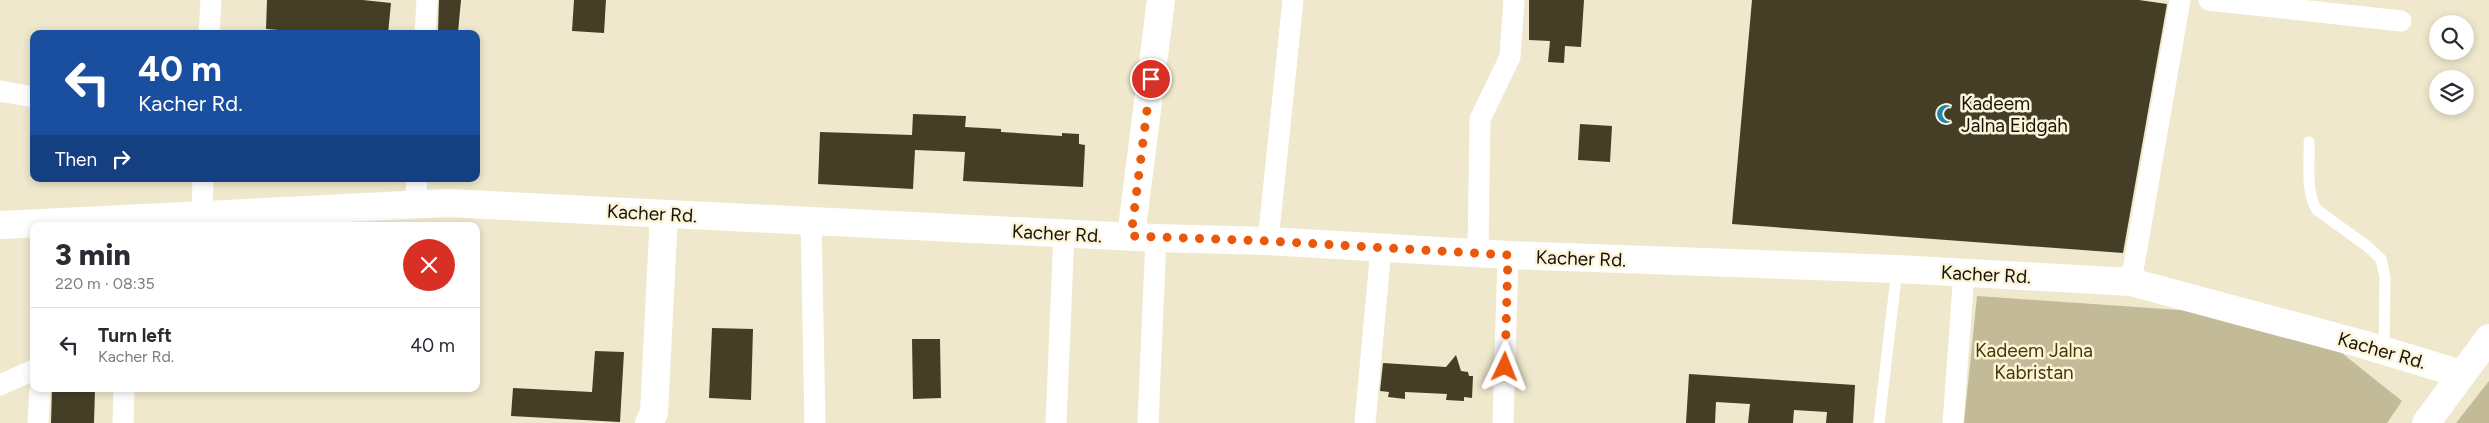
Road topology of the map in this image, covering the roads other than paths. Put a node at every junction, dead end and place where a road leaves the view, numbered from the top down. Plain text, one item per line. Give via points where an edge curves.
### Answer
1 (211, 0) edge
2 (427, 0) edge
3 (1161, 0) edge
4 (1293, 0) edge
5 (1514, 0) edge
6 (2180, 0) edge
7 (2209, 0) edge
8 (2402, 21) dead end
9 (209, 30) edge
10 (425, 30) edge
11 (0, 91) edge
12 (30, 96) edge
13 (2309, 142) dead end
14 (203, 182) edge
15 (416, 192) edge
16 (202, 214) junction
17 (664, 214) junction
18 (811, 221) junction
19 (130, 222) edge
20 (0, 225) edge
21 (30, 225) edge
22 (1064, 233) junction
23 (1143, 237) junction
24 (1268, 241) junction
25 (1381, 248) junction
26 (1478, 253) junction
27 (1508, 255) junction
28 (1897, 269) junction
29 (1964, 273) junction
30 (2131, 282) junction
31 (2489, 338) edge
32 (2384, 350) junction
33 (30, 372) edge
34 (2461, 374) junction
35 (0, 385) edge
36 (40, 392) edge
37 (124, 392) edge
38 (38, 423) edge
39 (123, 423) edge
40 (649, 423) edge
41 (815, 423) edge
42 (1056, 423) edge
43 (1148, 423) edge
44 (1365, 423) edge
45 (1503, 423) edge
46 (1879, 423) edge
47 (1953, 423) edge
48 (2426, 423) edge

1 - 9 street
2 - 10 street
3 - 23 main road
4 - 24 street
5 - 26 street via 1510,56 1484,108 1478,130
6 - 30 street
7 - 8 street
11 - 12 street
13 - 32 lane via 2310,190 2317,210 2375,252 2384,267
14 - 16 street
15 - 16 main road, Kacher Rd.
15 - 17 main road, Kacher Rd. via 447,203
16 - 19 main road, Kacher Rd.
17 - 18 main road, Kacher Rd.
17 - 40 main road via 654,412
18 - 22 main road, Kacher Rd.
18 - 41 street
20 - 21 main road, Kacher Rd.
22 - 23 main road, Kacher Rd.
22 - 42 street
23 - 24 main road, Kacher Rd.
23 - 43 street
24 - 25 main road, Kacher Rd.
25 - 26 main road, Kacher Rd.
25 - 44 street
26 - 27 main road, Kacher Rd.
27 - 28 main road, Kacher Rd.
27 - 45 street
28 - 29 main road, Kacher Rd.
28 - 46 lane
29 - 30 main road, Kacher Rd.
29 - 47 street
30 - 32 main road, Kacher Rd.
31 - 34 main road
32 - 34 main road, Kacher Rd.
33 - 35 street
34 - 48 main road
36 - 38 street
37 - 39 street

